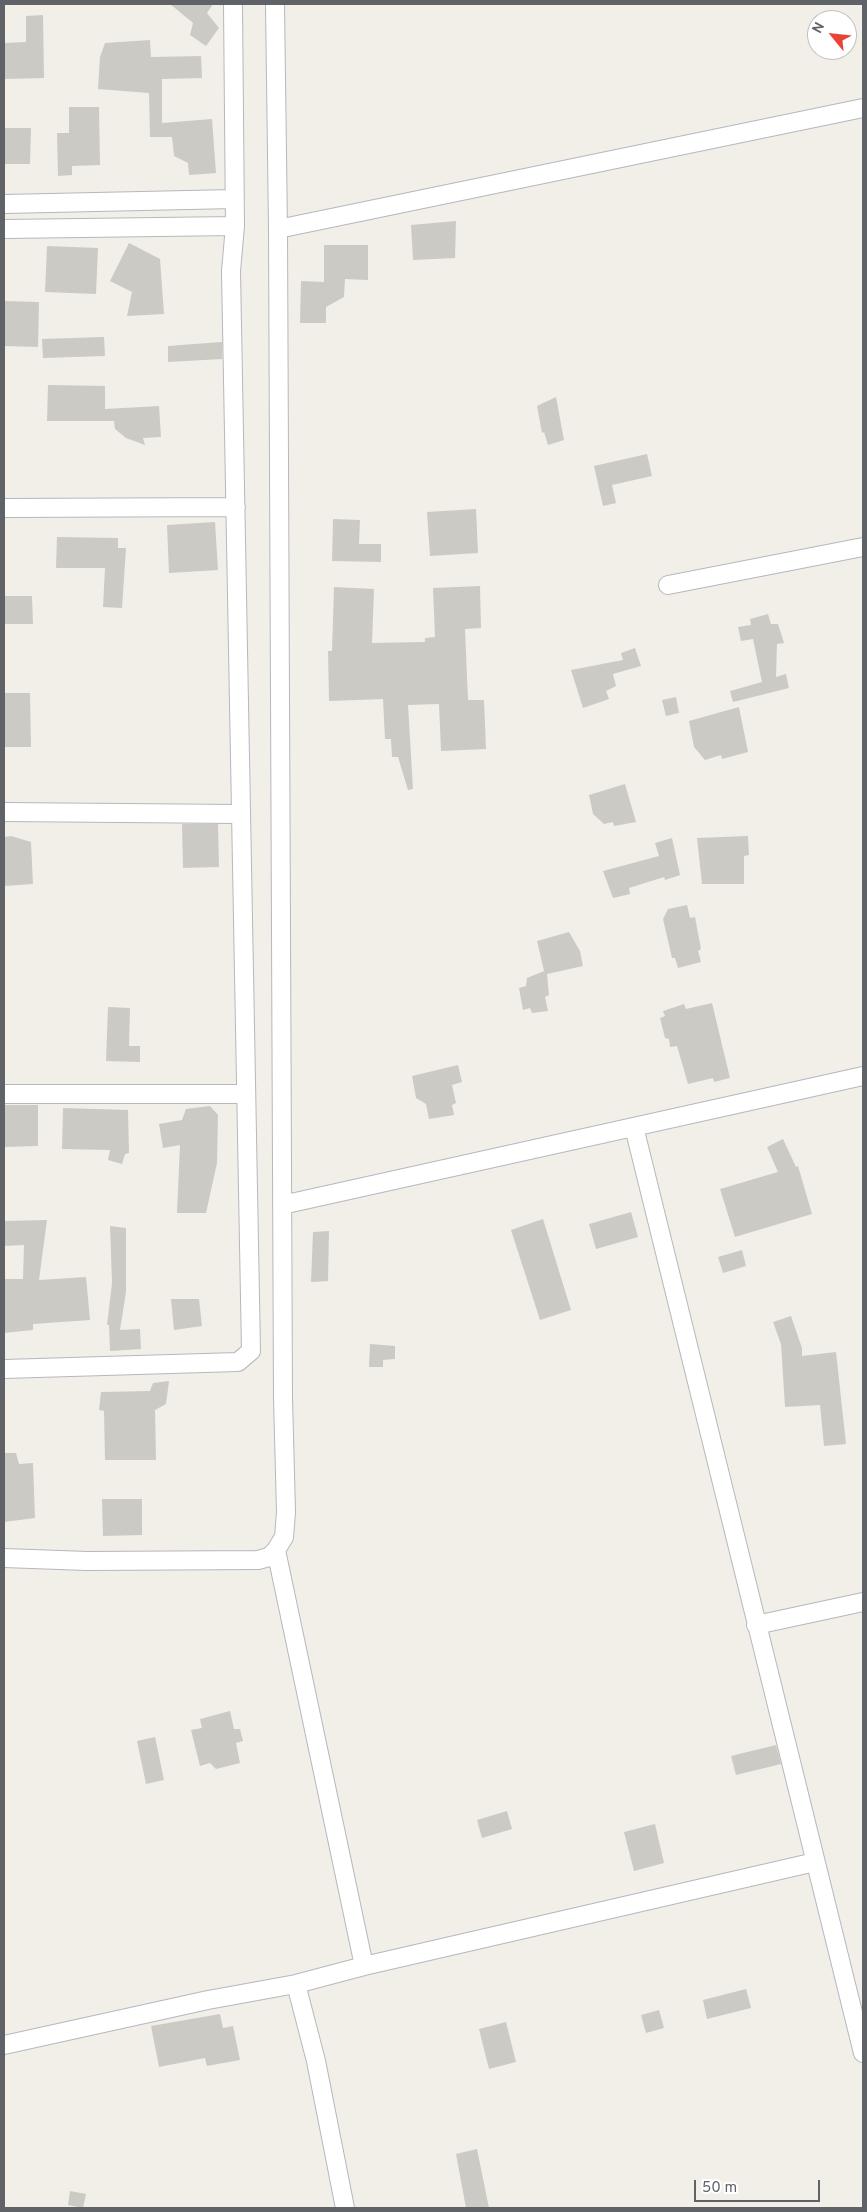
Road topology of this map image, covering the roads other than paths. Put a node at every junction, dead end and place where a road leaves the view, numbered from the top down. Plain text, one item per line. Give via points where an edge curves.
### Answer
1 (233, 4) edge
2 (275, 4) edge
3 (863, 108) edge
4 (234, 199) junction
5 (4, 204) edge
6 (235, 226) junction
7 (4, 229) edge
8 (278, 229) junction
9 (236, 507) junction
10 (4, 508) edge
11 (863, 547) edge
12 (668, 586) dead end
13 (4, 812) edge
14 (240, 814) junction
15 (863, 1076) edge
16 (4, 1094) edge
17 (246, 1094) junction
18 (634, 1127) junction
19 (282, 1205) junction
20 (4, 1369) edge
21 (276, 1550) junction
22 (4, 1558) edge
23 (863, 1602) edge
24 (756, 1625) junction
25 (816, 1862) junction
26 (364, 1966) junction
27 (296, 1984) junction
28 (4, 2045) edge
29 (863, 2053) edge
30 (345, 2208) edge

1 - 4 street
2 - 8 street
3 - 8 street
4 - 5 street
4 - 6 street
6 - 7 street
6 - 9 street via 231,271
8 - 19 street
9 - 10 street
9 - 14 street
11 - 12 street
13 - 14 street
14 - 17 street
15 - 18 street
16 - 17 street
17 - 20 street via 251,1351 238,1362
18 - 19 street
18 - 24 street
19 - 21 street via 286,1512 284,1537
21 - 22 street via 269,1557 258,1560 234,1561
21 - 26 street
23 - 24 street
24 - 25 street
25 - 26 street
25 - 29 street
26 - 27 street
27 - 28 street
27 - 30 street via 316,2061

